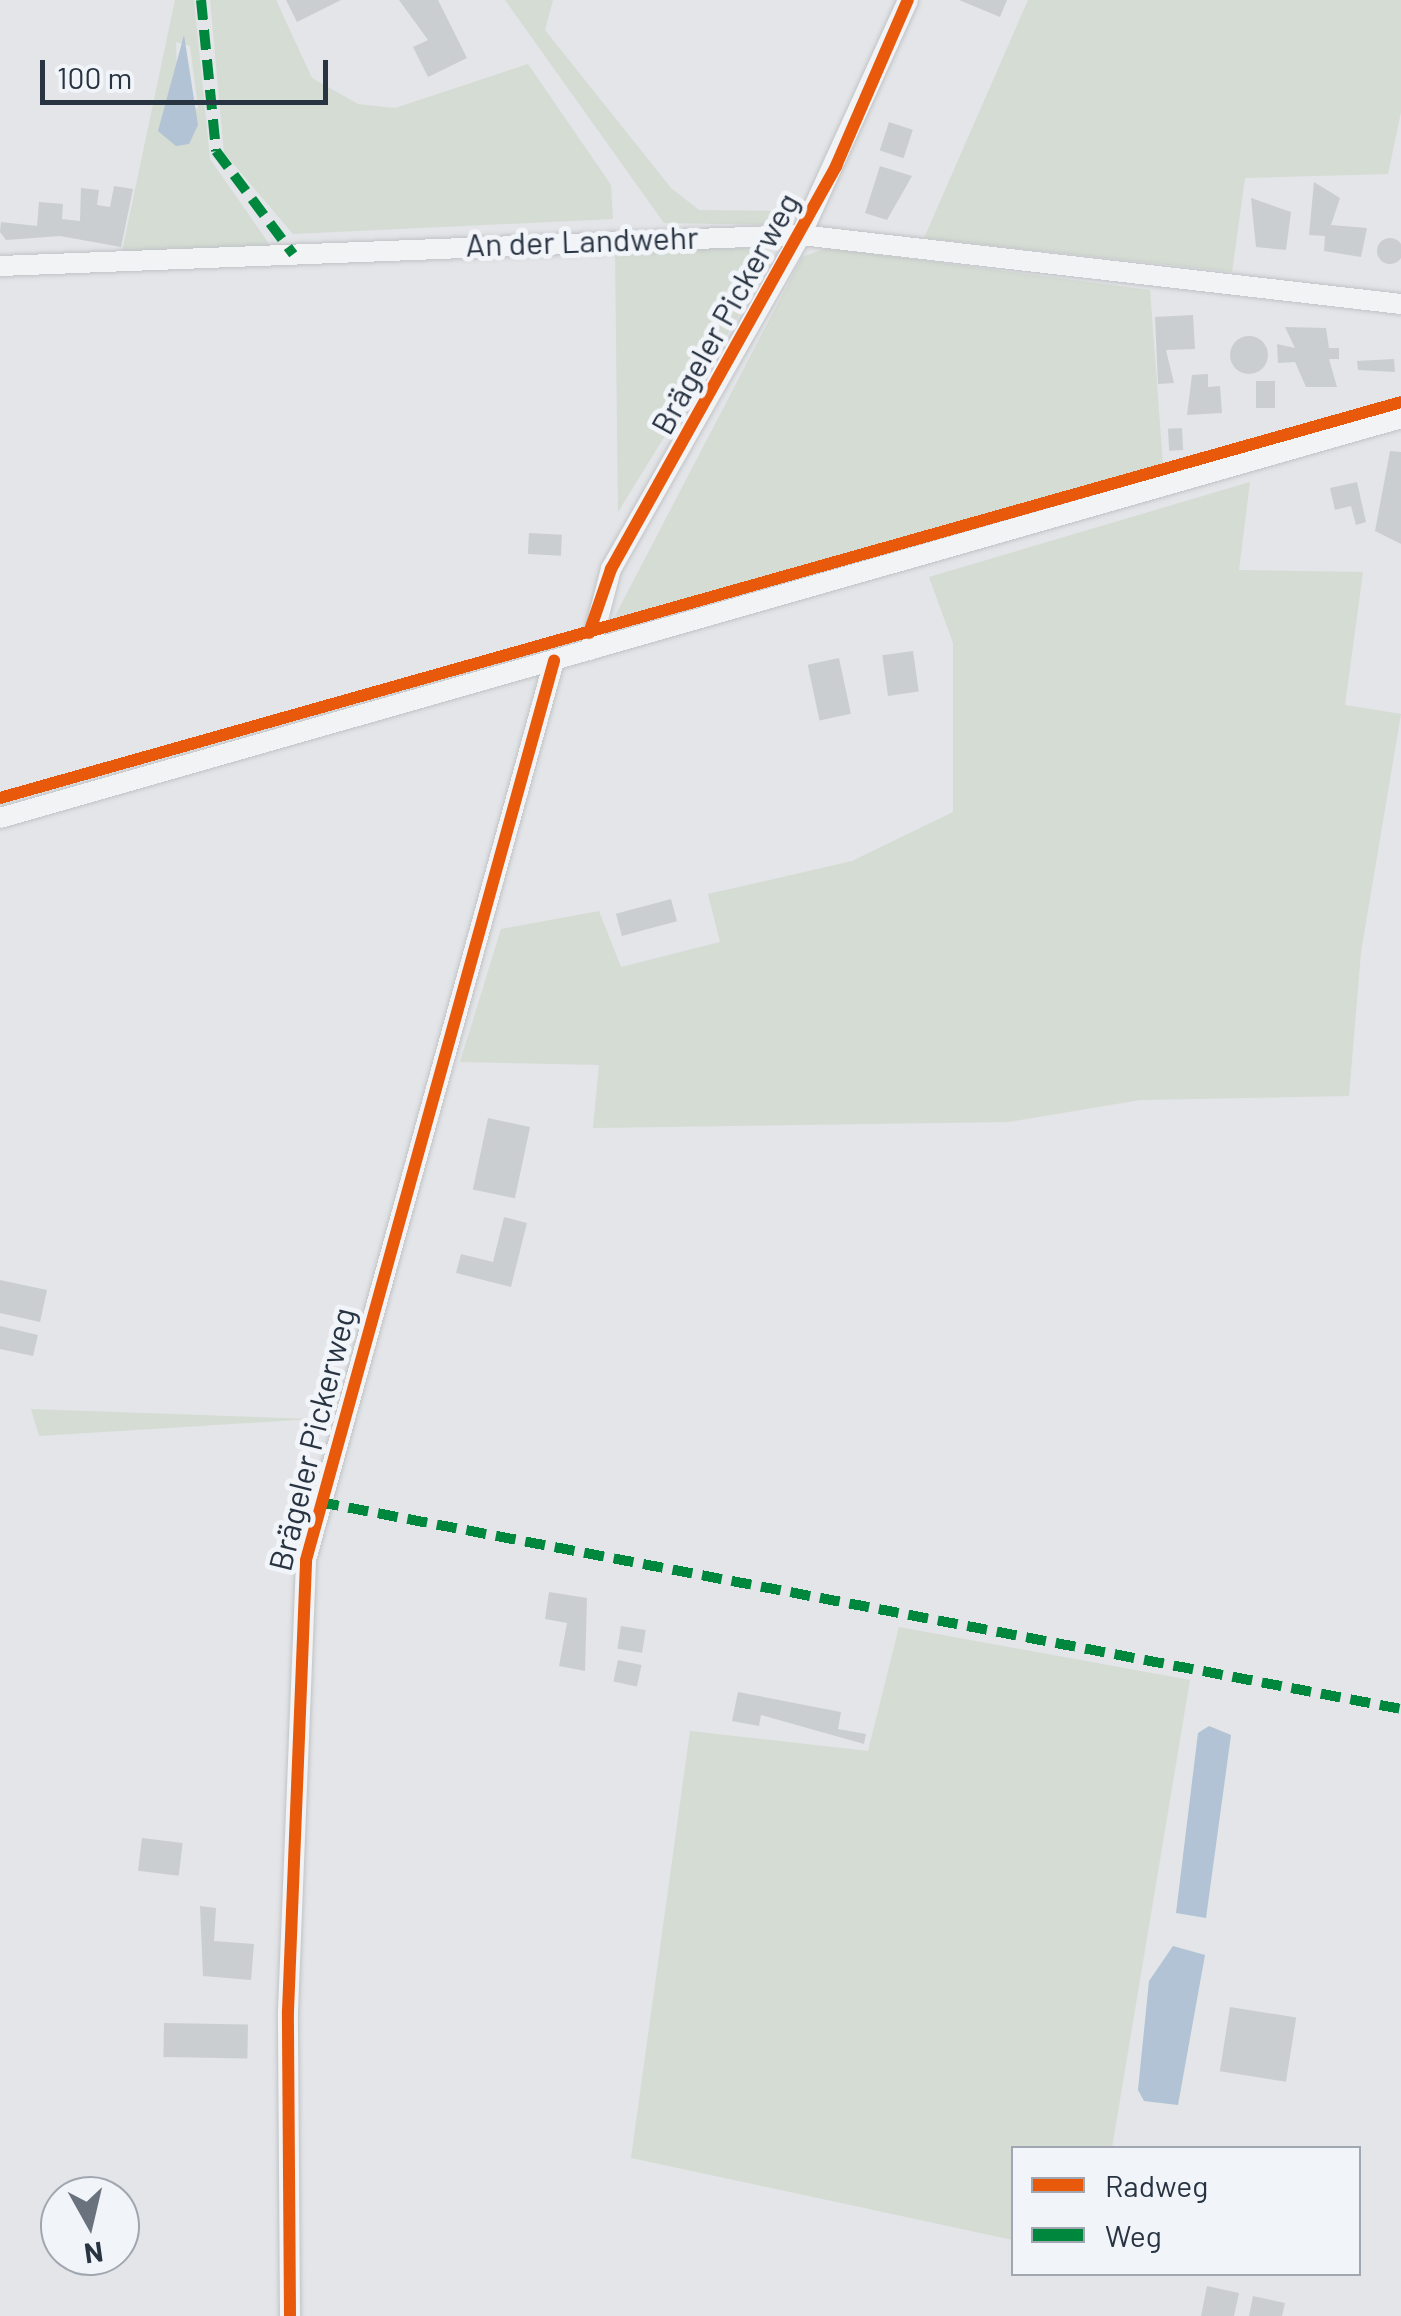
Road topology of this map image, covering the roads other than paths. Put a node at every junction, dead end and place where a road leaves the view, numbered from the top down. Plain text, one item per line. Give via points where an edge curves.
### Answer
1 (908, 0) edge
2 (801, 234) junction
3 (0, 266) edge
4 (1401, 304) edge
5 (1401, 418) edge
6 (590, 650) junction
7 (554, 660) junction
8 (0, 818) edge
9 (290, 2316) edge

1 - 2 street, Brägeler Pickerweg
2 - 3 street, An der Landwehr
2 - 4 street, An der Landwehr
2 - 6 street, Brägeler Pickerweg via 611,569
5 - 6 street
6 - 7 street
7 - 8 street
7 - 9 street, Brägeler Pickerweg via 306,1560 288,2011

